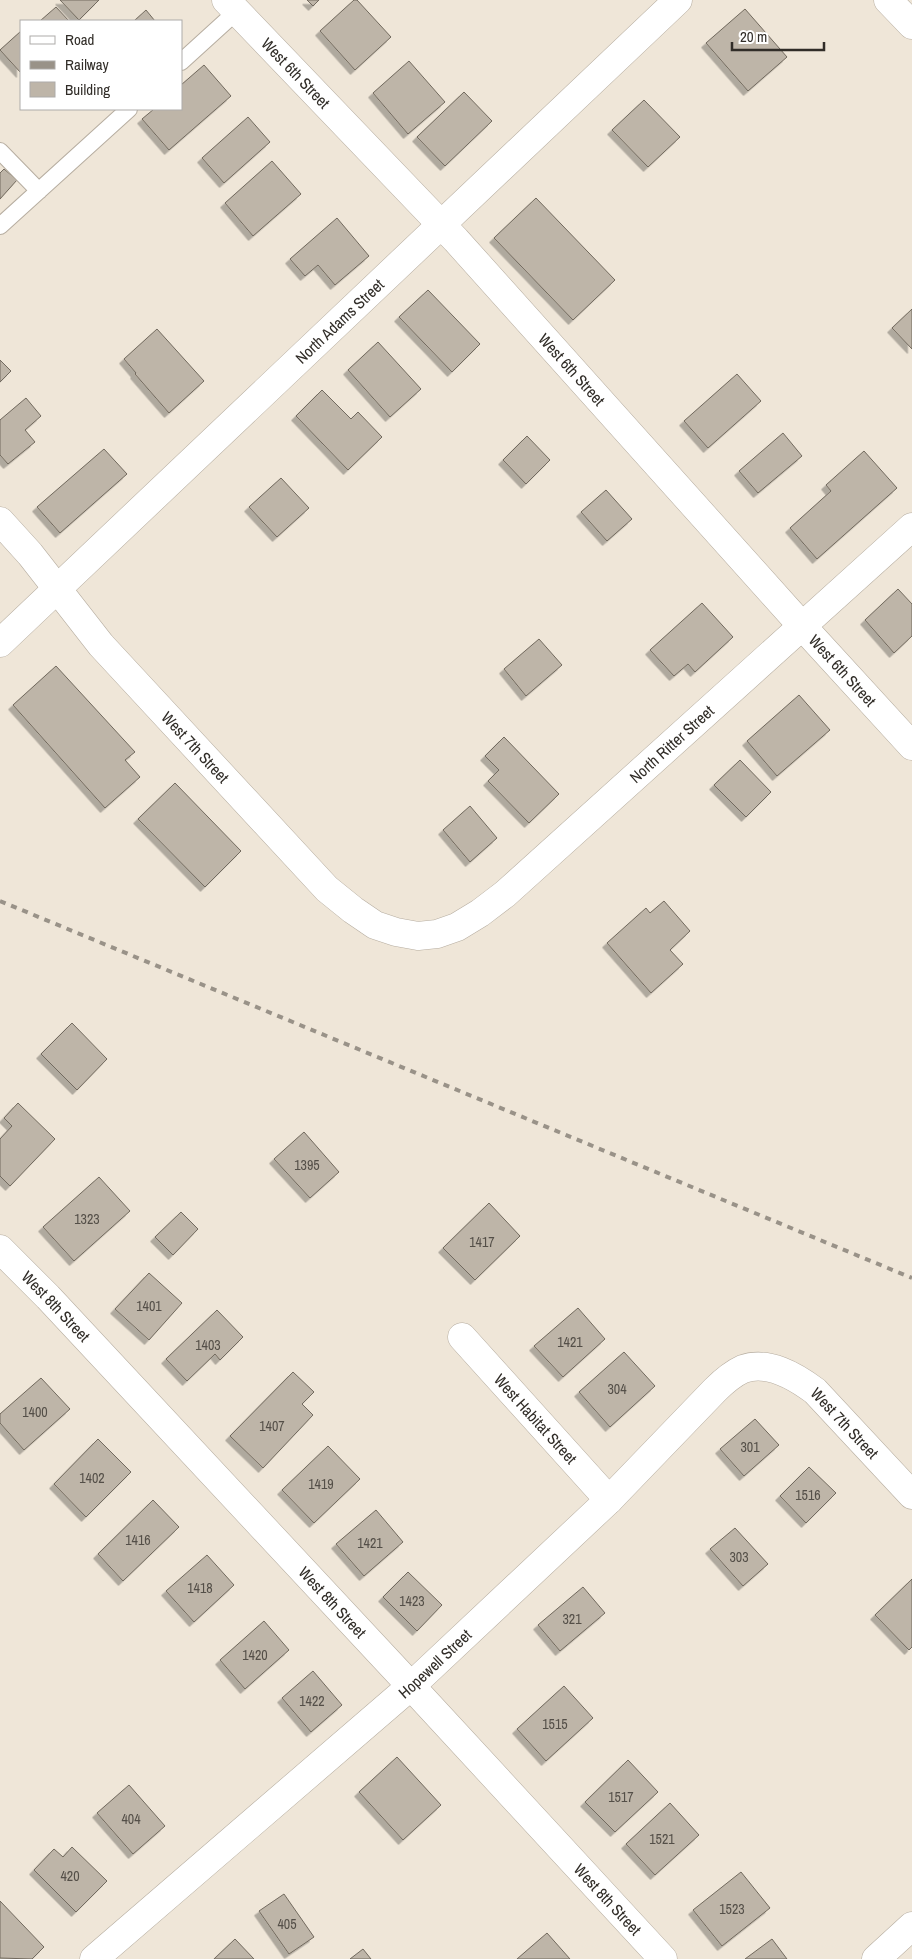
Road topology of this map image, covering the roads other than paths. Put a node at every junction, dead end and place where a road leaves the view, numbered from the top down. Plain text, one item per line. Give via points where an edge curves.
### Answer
1 (678, 0) edge
2 (888, 0) edge
3 (231, 6) edge
4 (912, 25) edge
5 (182, 61) edge
6 (128, 110) edge
7 (0, 151) edge
8 (39, 191) junction
9 (442, 225) junction
10 (0, 226) edge
11 (0, 521) edge
12 (912, 527) edge
13 (58, 588) junction
14 (803, 627) junction
15 (0, 643) edge
16 (912, 746) edge
17 (418, 936) joint
18 (0, 1249) edge
19 (462, 1337) dead end
20 (766, 1367) joint
21 (912, 1495) edge
22 (609, 1500) junction
23 (411, 1686) junction
24 (912, 1926) edge
25 (94, 1959) edge
26 (662, 1959) edge
27 (876, 1959) edge

1 - 9 street, North Adams Street
2 - 4 street
3 - 5 lane
3 - 9 street, West 6th Street
6 - 8 lane
7 - 8 lane
8 - 10 lane
9 - 13 street, North Adams Street
9 - 14 street, West 6th Street
11 - 13 street, West 7th Street
12 - 14 street, North Ritter Street
13 - 15 street, North Adams Street
13 - 17 street, West 7th Street via 101,645 327,889 375,925
14 - 16 street, West 6th Street
14 - 17 street, North Ritter Street via 505,894 457,927 438,934
18 - 23 street, West 8th Street
19 - 22 street, West Habitat Street
20 - 21 street, West 7th Street via 786,1373 815,1391
20 - 22 street, Hopewell Street via 754,1366 730,1377
22 - 23 street, Hopewell Street
23 - 25 street, Hopewell Street
23 - 26 street, West 8th Street
24 - 27 street

